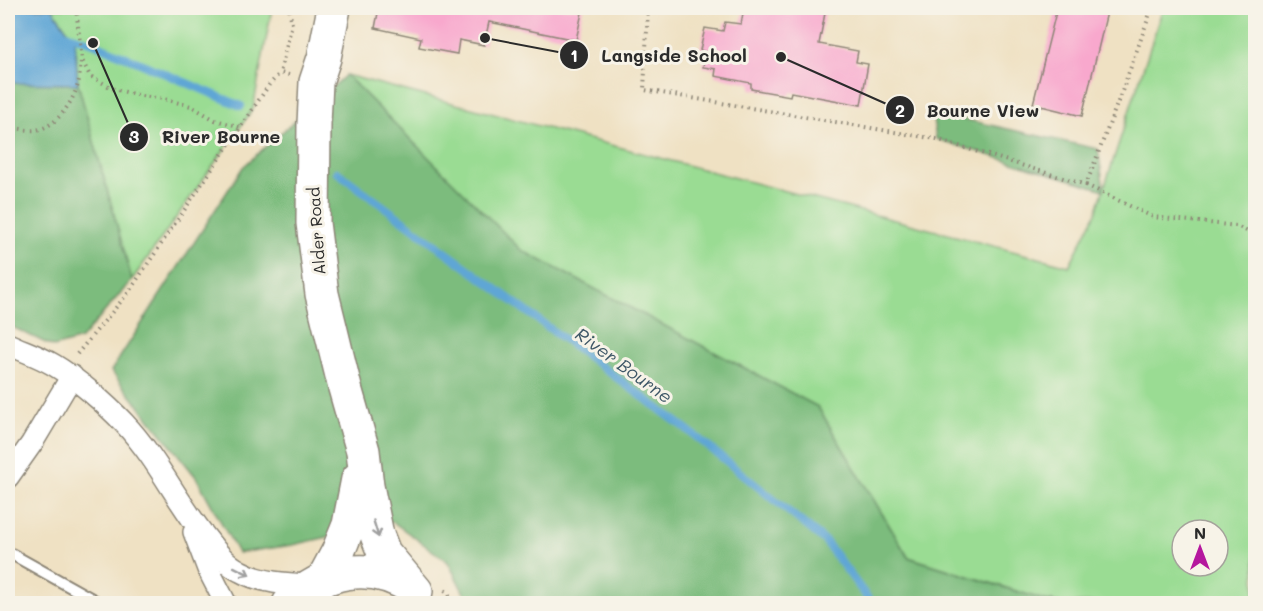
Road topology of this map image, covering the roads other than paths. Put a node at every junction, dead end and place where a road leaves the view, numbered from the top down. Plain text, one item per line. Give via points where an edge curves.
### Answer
1 (334, 8) edge
2 (8, 344) edge
3 (68, 374) junction
4 (363, 451) junction
5 (8, 477) edge
6 (188, 515) junction
7 (8, 552) edge
8 (308, 589) edge
9 (423, 597) edge
10 (101, 603) edge
11 (226, 603) edge

1 - 4 main road, Alder Road via 316,82 313,223 322,294
2 - 3 street
3 - 5 street via 32,443
3 - 6 street via 124,423 154,460
4 - 8 main road, Alder Road via 349,525 338,552
4 -> 9 main road, Alder Road via 373,520 384,554
6 -> 8 street via 221,557 238,570 256,578
6 - 11 street via 208,569
7 - 10 lane
8 - 9 main road via 352,572 373,573 392,578

